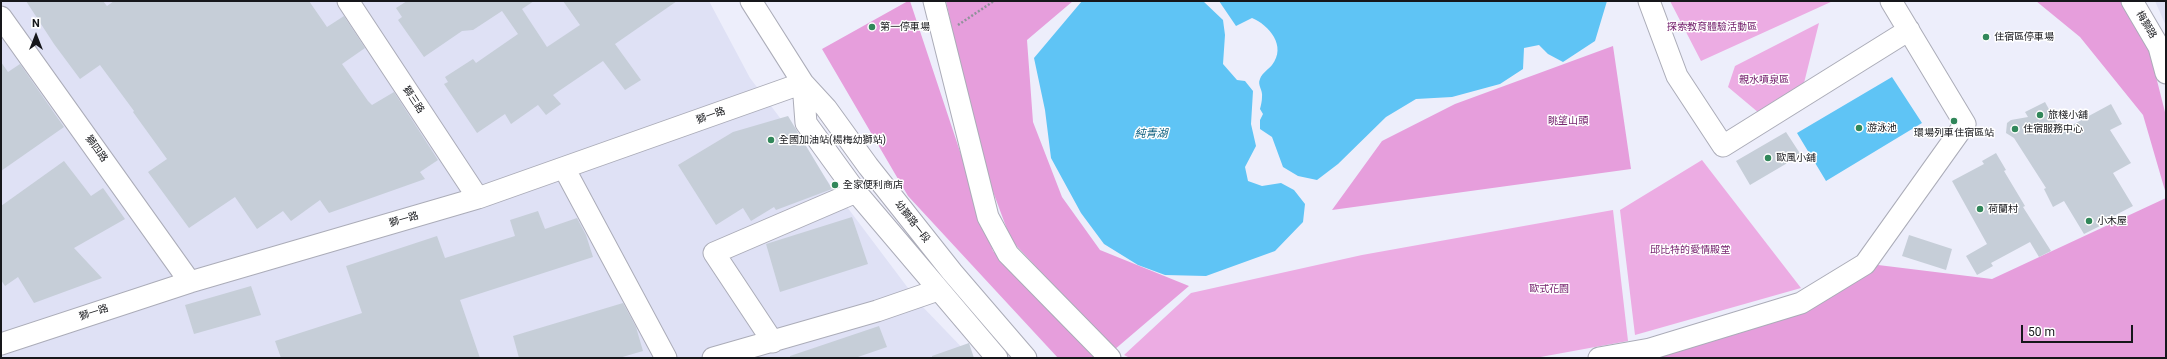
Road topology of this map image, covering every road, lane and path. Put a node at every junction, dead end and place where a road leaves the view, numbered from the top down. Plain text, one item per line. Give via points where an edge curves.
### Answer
1 (348, 1) edge
2 (751, 1) edge
3 (934, 1) edge
4 (994, 1) edge
5 (1649, 1) edge
6 (1891, 1) edge
7 (2132, 1) edge
8 (1, 16) edge
9 (1909, 30) junction
10 (942, 35) junction
11 (2166, 73) edge
12 (803, 83) junction
13 (564, 168) junction
14 (856, 192) junction
15 (478, 198) junction
16 (190, 282) junction
17 (938, 290) junction
18 (773, 342) junction
19 (1, 344) edge
20 (666, 358) edge
21 (713, 358) edge
22 (997, 358) edge
23 (1026, 358) edge
24 (1110, 358) edge
25 (1599, 358) edge

1 - 15 street, 獅三路
2 - 12 street, 幼獅路一段
3 - 10 street
4 - 10 path
5 - 9 street via 1677,76 1723,146
6 - 9 street
7 - 11 street, 梅獅路 via 2159,47
8 - 16 street, 獅四路
9 - 25 street via 1965,124 1865,264 1801,303 1650,349
10 - 24 street via 988,217 1008,254
12 - 13 street, 獅一路
12 - 14 street, 幼獅路一段 via 806,123
12 - 23 street, 幼獅路一段 via 826,108 868,166 952,272
13 - 15 street, 獅一路
13 - 20 street
14 - 17 street, 幼獅路一段
14 - 18 street via 714,253
15 - 16 street, 獅一路
16 - 19 street, 獅一路
17 - 18 street
17 - 22 street, 幼獅路一段
18 - 21 street

